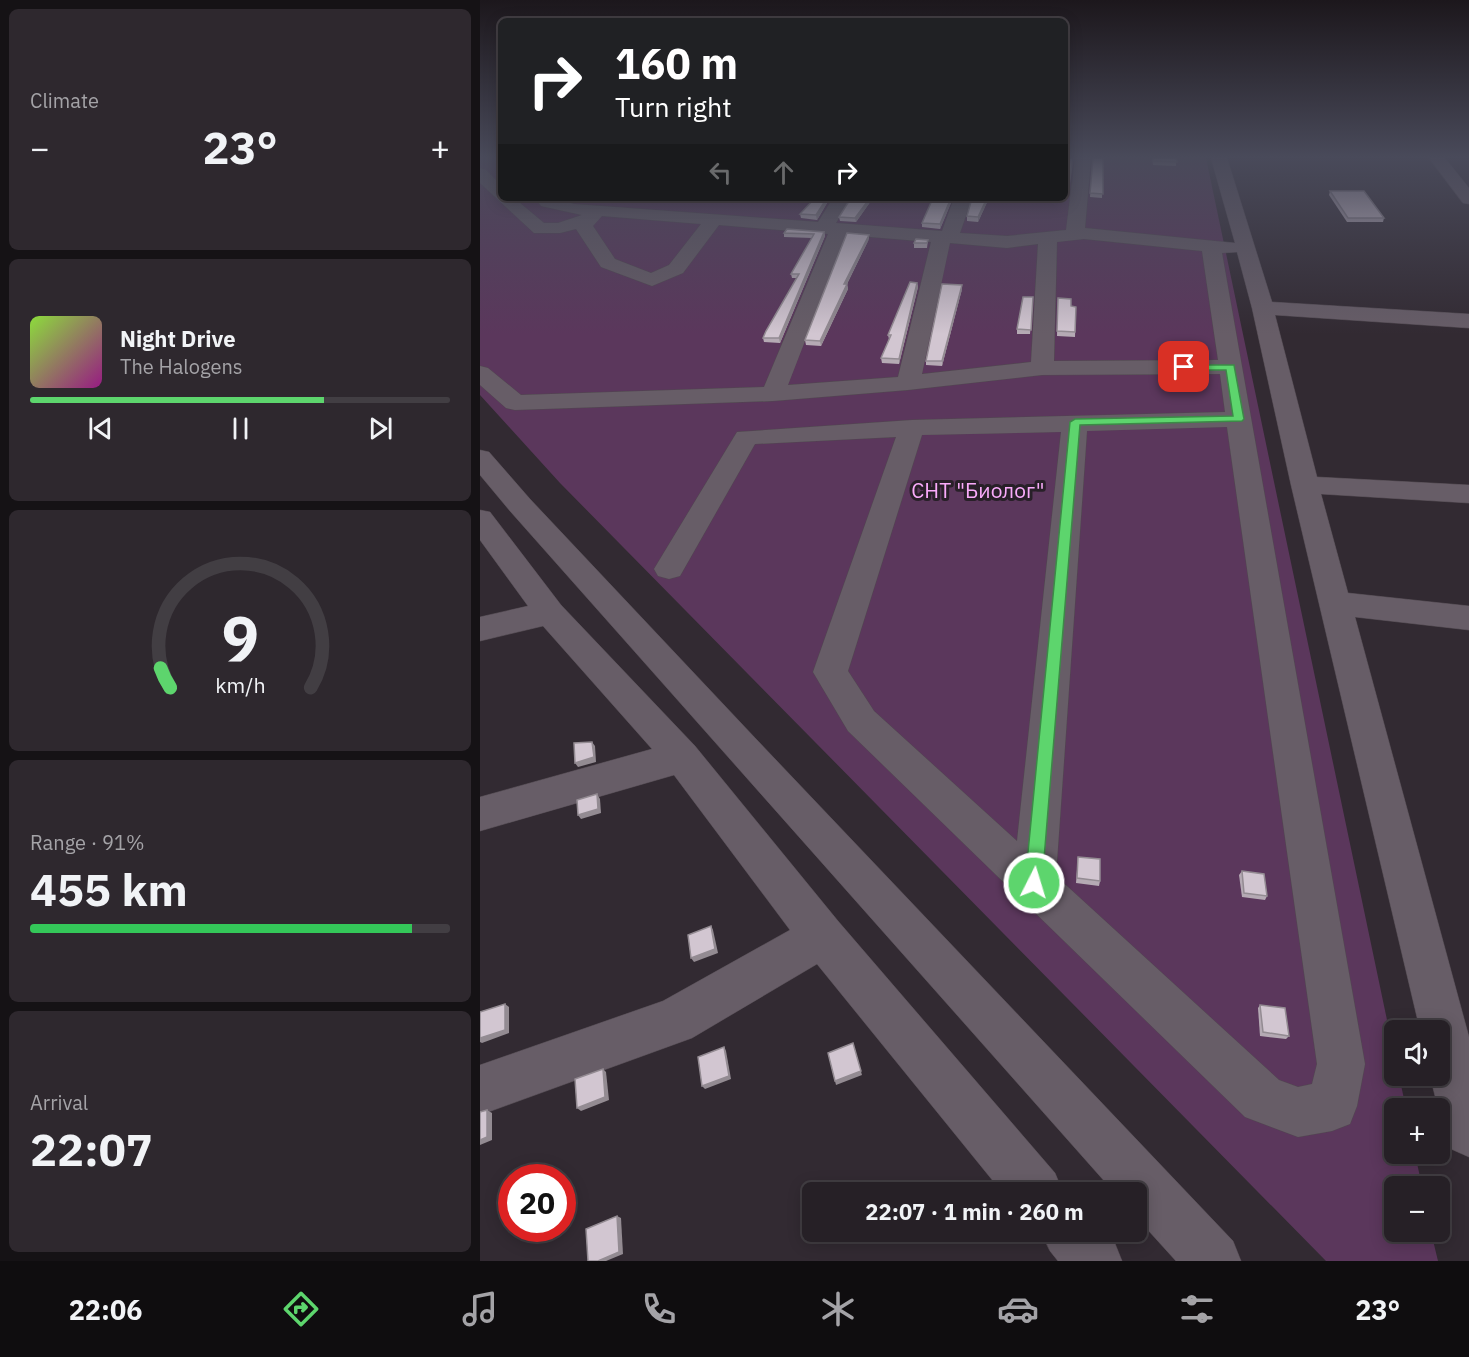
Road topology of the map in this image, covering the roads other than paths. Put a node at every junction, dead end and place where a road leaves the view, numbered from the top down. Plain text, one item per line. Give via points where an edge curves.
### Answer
1 (526, 217) edge
2 (590, 217) edge
3 (594, 217) edge
4 (719, 217) edge
5 (736, 217) edge
6 (835, 217) edge
7 (954, 217) edge
8 (1077, 217) edge
9 (1226, 217) edge
10 (831, 229) junction
11 (1075, 234) junction
12 (945, 237) junction
13 (1048, 237) junction
14 (1229, 248) junction
15 (1263, 308) junction
16 (1469, 321) edge
17 (1231, 367) junction
18 (1042, 368) junction
19 (480, 373) edge
20 (908, 383) junction
21 (773, 394) junction
22 (1239, 419) junction
23 (1075, 422) junction
24 (912, 428) junction
25 (480, 458) edge
26 (1305, 485) junction
27 (1469, 494) edge
28 (480, 519) edge
29 (669, 569) dead end
30 (1335, 603) junction
31 (550, 613) junction
32 (1469, 618) edge
33 (480, 629) edge
34 (682, 757) junction
35 (480, 814) edge
36 (1034, 883) junction
37 (822, 936) junction
38 (1461, 1066) edge
39 (480, 1090) edge
40 (1469, 1131) edge
41 (1028, 1182) edge
42 (1213, 1261) edge

1 - 2 street via 540,229 560,228
3 - 4 street via 583,225 608,263 652,280 676,269
5 - 10 street
6 - 10 street
7 - 12 street
8 - 11 street
9 - 14 street
10 - 12 street
10 - 21 street
11 - 13 street
11 - 14 street
12 - 13 street via 1007,242
12 - 20 street
13 - 18 street
14 - 15 street
14 - 17 street
15 - 16 street
15 - 26 street
17 - 18 street
17 - 22 street
18 - 20 street
19 - 21 street via 514,403
20 - 21 street
22 - 23 street
22 - 36 street via 1341,1064 1332,1106 1298,1112 1263,1099
23 - 24 street
23 - 36 street
24 - 29 street via 746,437
24 - 36 street via 830,672 861,721
25 - 42 street
26 - 27 street
26 - 30 street
28 - 31 street
30 - 32 street
30 - 38 street
31 - 33 street
31 - 34 street
34 - 35 street
34 - 37 street
37 - 39 street via 675,1021
37 - 41 street
38 - 40 street

